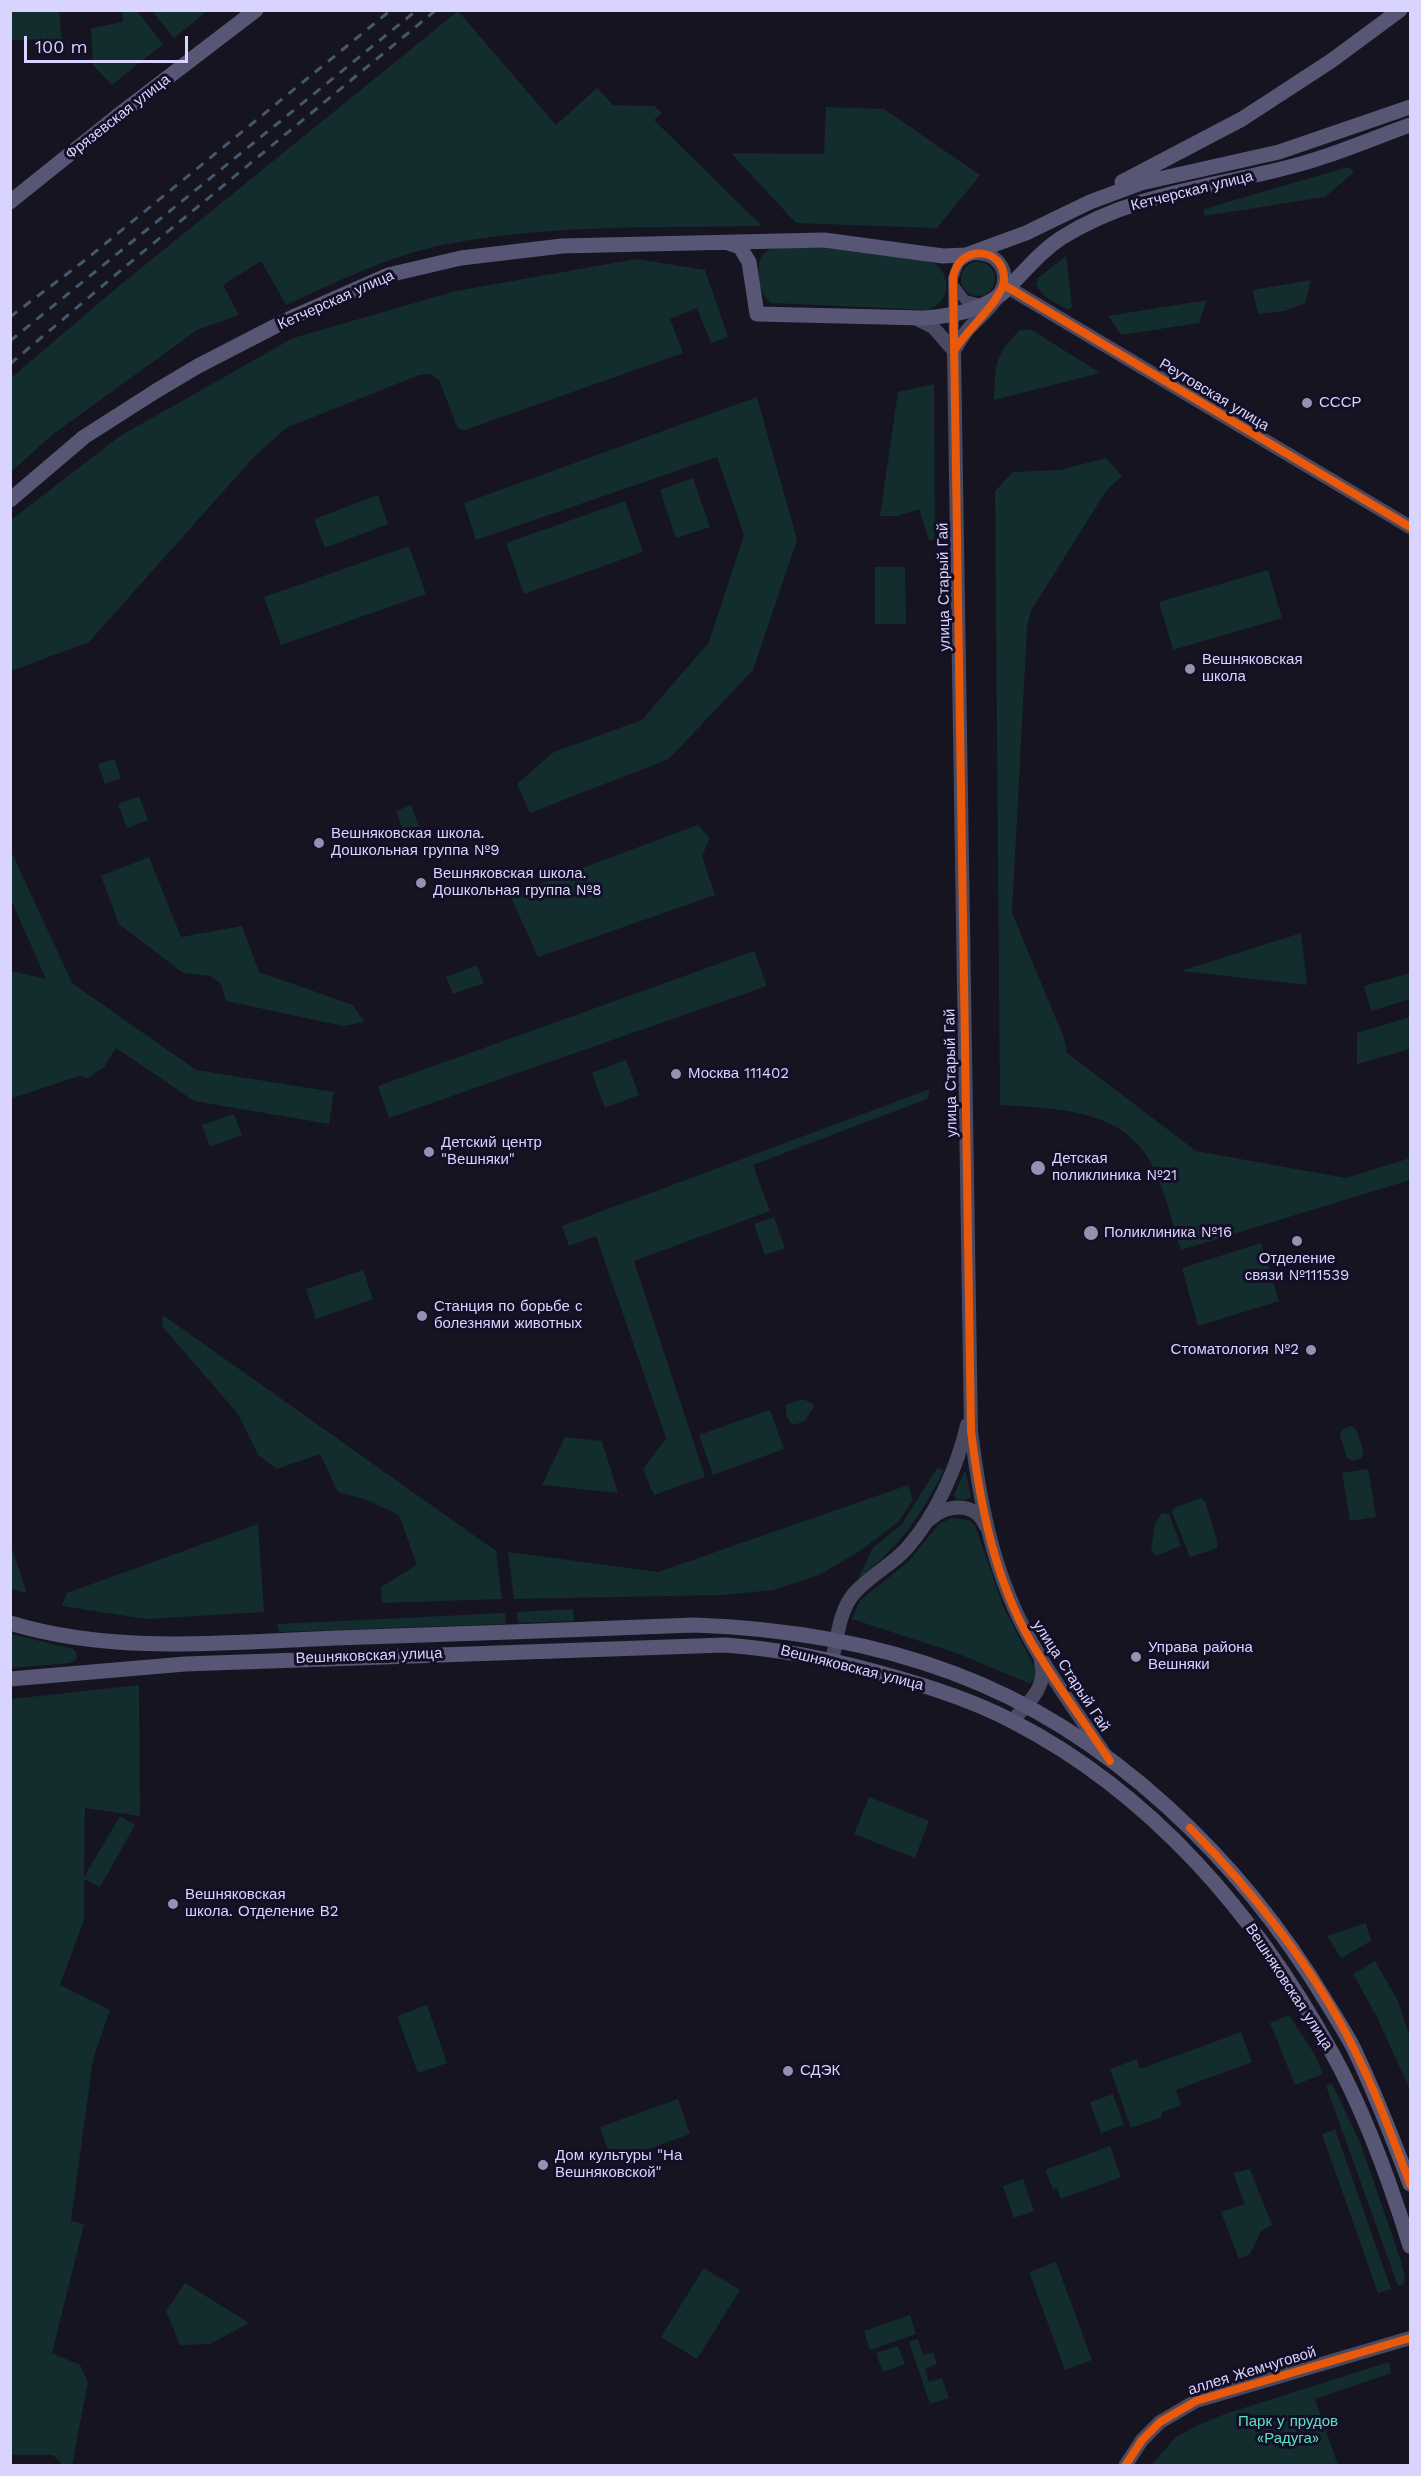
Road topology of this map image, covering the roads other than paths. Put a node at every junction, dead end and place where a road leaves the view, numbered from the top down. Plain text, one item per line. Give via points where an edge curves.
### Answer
1 (256, 10) edge
2 (1400, 10) edge
3 (1410, 107) edge
4 (1410, 126) edge
5 (1090, 201) junction
6 (10, 202) edge
7 (775, 240) junction
8 (712, 242) junction
9 (974, 253) junction
10 (750, 269) junction
11 (953, 278) junction
12 (998, 293) junction
13 (954, 314) junction
14 (914, 318) junction
15 (954, 351) junction
16 (10, 500) edge
17 (1410, 527) edge
18 (969, 1402) junction
19 (923, 1526) junction
20 (988, 1530) junction
21 (11, 1623) edge
22 (606, 1628) junction
23 (837, 1641) junction
24 (607, 1648) junction
25 (1040, 1656) junction
26 (832, 1661) junction
27 (10, 1679) edge
28 (1025, 1706) junction
29 (1012, 1721) junction
30 (1110, 1761) junction
31 (1410, 2184) edge
32 (1410, 2246) edge
33 (1410, 2338) edge
34 (1125, 2466) edge

1 - 6 main road, Фрязевская улица
2 - 5 main road via 1242,120
3 - 5 main road, Кетчерская улица via 1279,152 1141,183
4 - 12 main road, Кетчерская улица via 1284,169 1145,199 1098,217 1048,247
5 - 9 main road, Кетчерская улица
7 - 8 main road, Кетчерская улица
7 - 9 main road, Кетчерская улица via 824,240 943,256
7 - 10 main road via 755,250
8 - 10 main road, Кетчерская улица via 740,247
8 - 16 main road, Кетчерская улица via 562,246 461,258 388,274 295,316 156,391 84,437
9 - 11 street via 958,262
9 - 12 street via 999,262 1004,277
10 - 14 main road, Кетчерская улица via 758,314
11 - 12 street via 961,297 970,303
11 - 13 street, улица Старый Гай
12 - 13 main road, Кетчерская улица
12 - 15 street
12 - 17 street, Реутовская улица
13 - 14 main road, Кетчерская улица
13 - 15 street, улица Старый Гай
14 - 15 street via 933,327
15 - 18 street, улица Старый Гай
18 - 19 street, улица Старый Гай via 963,1442
18 - 20 street, улица Старый Гай via 975,1464
19 - 20 street, улица Старый Гай via 940,1512 962,1507 978,1514
19 - 23 street, улица Старый Гай via 896,1560 852,1596
20 - 25 street, улица Старый Гай via 1020,1621
21 - 22 main road, Вешняковская улица via 81,1638 169,1644
22 - 23 main road, Вешняковская улица via 751,1627
22 - 24 street via 616,1638 614,1645
23 - 26 street, улица Старый Гай
23 - 28 main road, Вешняковская улица via 954,1673
24 - 26 main road, Вешняковская улица via 734,1646 783,1650
24 - 27 main road, Вешняковская улица via 185,1664
25 - 28 street, улица Старый Гай via 1042,1683
25 - 30 street, улица Старый Гай
26 - 29 main road, Вешняковская улица via 936,1689
28 - 29 street, улица Старый Гай
28 - 30 main road, Вешняковская улица
29 - 32 main road, Вешняковская улица via 1082,1762 1141,1807 1212,1878 1265,1945 1342,2073
30 - 31 main road, Вешняковская улица via 1210,1849 1264,1910 1306,1969 1354,2048
33 - 34 street, аллея Жемчуговой via 1196,2401 1160,2422

